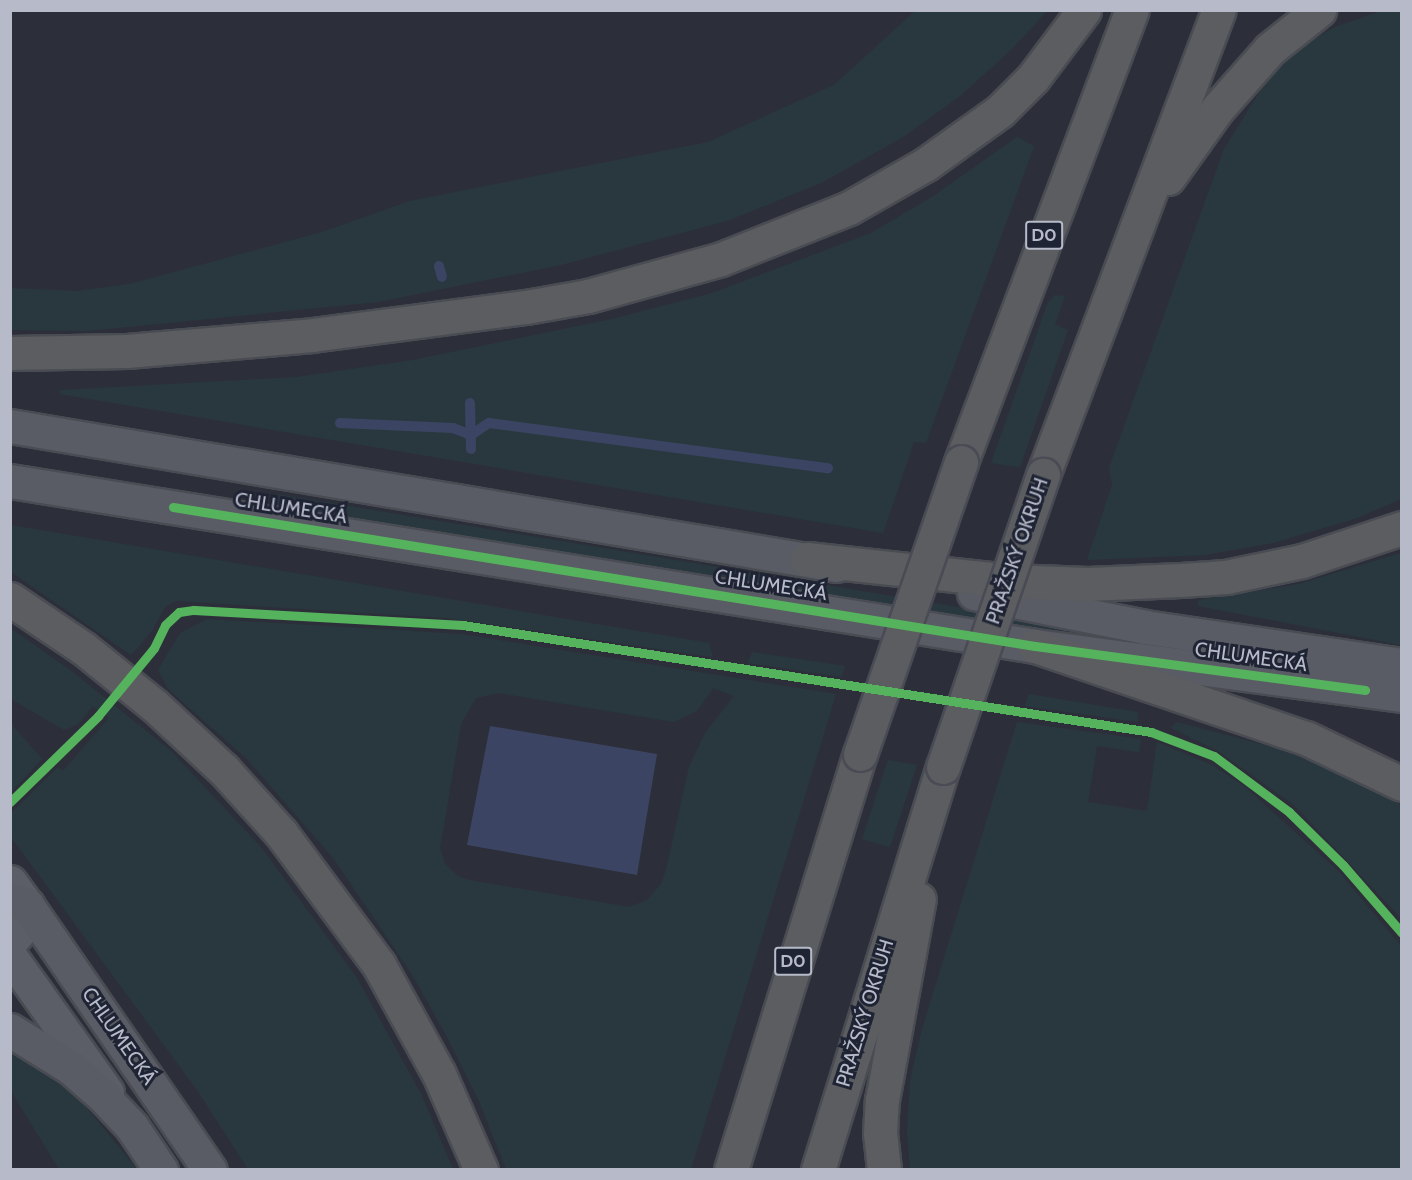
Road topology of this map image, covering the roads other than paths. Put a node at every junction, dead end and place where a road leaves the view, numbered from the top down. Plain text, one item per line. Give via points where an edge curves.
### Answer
1 (1084, 10) edge
2 (1132, 10) edge
3 (1219, 10) edge
4 (1319, 10) edge
5 (1140, 216) junction
6 (10, 353) edge
7 (10, 426) edge
8 (10, 481) edge
9 (1401, 528) edge
10 (807, 559) junction
11 (10, 599) edge
12 (1035, 646) junction
13 (1401, 664) edge
14 (1401, 695) edge
15 (943, 767) junction
16 (1401, 784) edge
17 (16, 896) edge
18 (10, 942) edge
19 (10, 956) edge
20 (10, 1030) edge
21 (132, 1127) junction
22 (161, 1170) edge
23 (210, 1170) edge
24 (481, 1170) edge
25 (731, 1170) edge
26 (818, 1170) edge
27 (884, 1170) edge

1 - 6 highway via 1033,78 1000,111 926,164 849,208 721,259 588,296 526,308 301,336 127,351
2 - 25 highway, D0, bridge via 961,462 860,754
3 - 5 highway, PRAŽSKÝ OKRUH
4 - 5 highway via 1270,49 1218,108
5 - 15 highway, PRAŽSKÝ OKRUH, bridge via 1043,475
7 - 10 main road, CHLUMECKÁ
8 - 12 main road, CHLUMECKÁ
9 - 10 highway via 1291,564 1226,577 1181,580 1088,584 1011,581
10 - 13 main road, CHLUMECKÁ via 1145,627
11 - 24 highway via 83,648 154,705 224,770 281,833 379,965 440,1074
12 - 14 main road, CHLUMECKÁ
12 - 16 highway via 1306,738
15 - 26 highway, PRAŽSKÝ OKRUH
15 - 27 highway via 882,1100
17 - 18 street, CHLUMECKÁ via 22,928
17 - 23 main road, CHLUMECKÁ
19 - 21 street
20 - 21 main road via 71,1068
21 - 22 main road

